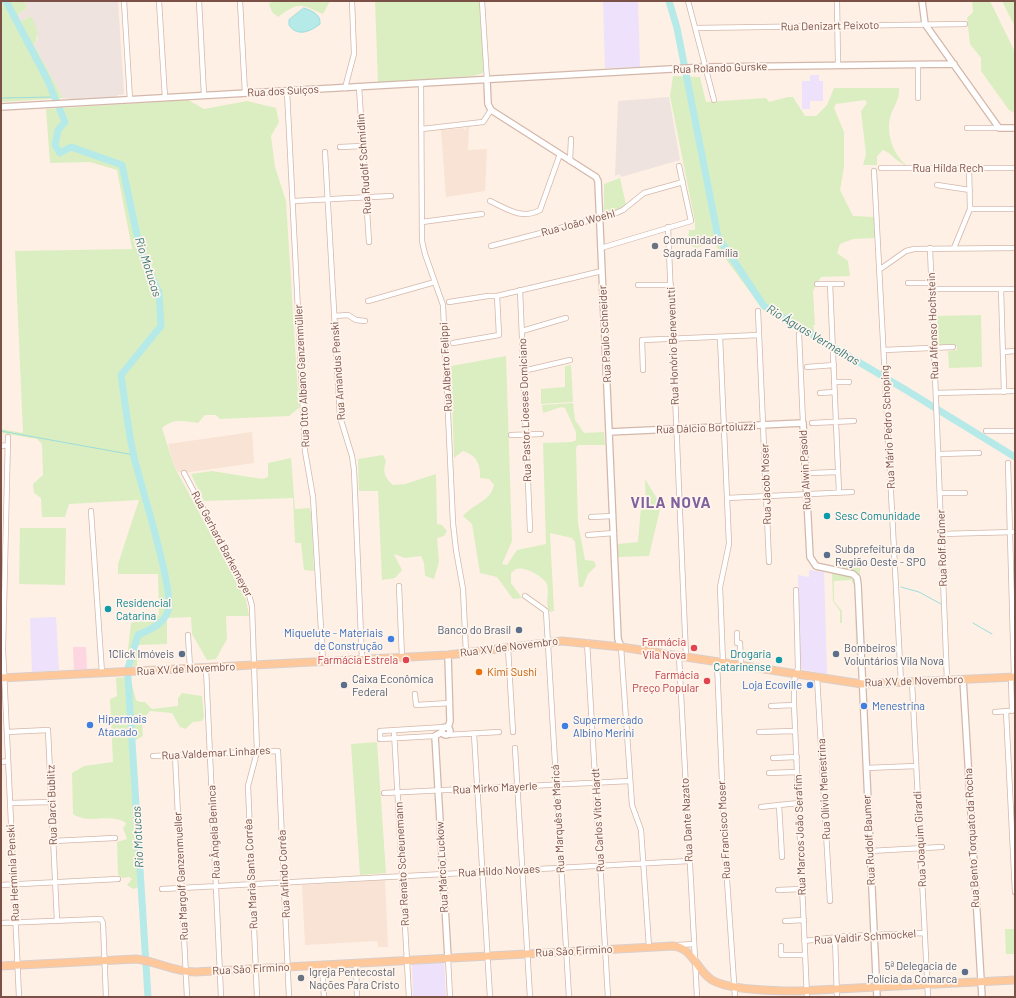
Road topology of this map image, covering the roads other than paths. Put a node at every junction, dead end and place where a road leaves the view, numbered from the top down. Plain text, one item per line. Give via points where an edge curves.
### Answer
1 (124, 1) edge
2 (159, 1) edge
3 (199, 1) edge
4 (240, 1) edge
5 (352, 1) edge
6 (482, 1) edge
7 (688, 1) edge
8 (837, 1) edge
9 (922, 1) edge
10 (925, 24) junction
11 (965, 24) dead end
12 (837, 26) junction
13 (695, 28) junction
14 (918, 64) junction
15 (954, 64) junction
16 (838, 66) junction
17 (706, 67) junction
18 (487, 80) junction
19 (421, 83) junction
20 (359, 87) junction
21 (345, 88) junction
22 (287, 91) junction
23 (245, 93) junction
24 (204, 95) junction
25 (165, 98) junction
26 (918, 98) dead end
27 (130, 100) junction
28 (714, 100) dead end
29 (1, 107) edge
30 (491, 110) junction
31 (967, 128) dead end
32 (998, 128) junction
33 (1015, 128) edge
34 (422, 129) junction
35 (570, 139) dead end
36 (363, 146) junction
37 (340, 148) dead end
38 (325, 152) dead end
39 (560, 154) junction
40 (570, 161) junction
41 (679, 166) dead end
42 (881, 168) dead end
43 (969, 168) junction
44 (1015, 168) edge
45 (874, 171) dead end
46 (683, 182) junction
47 (937, 184) dead end
48 (970, 190) junction
49 (391, 196) dead end
50 (366, 197) junction
51 (328, 199) junction
52 (294, 201) junction
53 (490, 201) dead end
54 (970, 209) junction
55 (1015, 209) edge
56 (482, 214) dead end
57 (600, 219) junction
58 (422, 222) junction
59 (668, 227) junction
60 (369, 242) dead end
61 (491, 246) dead end
62 (601, 248) junction
63 (930, 248) junction
64 (954, 248) junction
65 (1015, 248) edge
66 (879, 270) junction
67 (602, 271) junction
68 (435, 282) junction
69 (908, 283) dead end
70 (671, 284) junction
71 (817, 284) dead end
72 (830, 284) junction
73 (842, 284) dead end
74 (638, 285) dead end
75 (932, 286) junction
76 (1001, 289) junction
77 (1015, 289) edge
78 (520, 290) junction
79 (498, 296) junction
80 (368, 301) dead end
81 (449, 302) dead end
82 (758, 311) dead end
83 (334, 316) junction
84 (566, 318) dead end
85 (365, 321) dead end
86 (522, 331) junction
87 (799, 334) dead end
88 (760, 336) junction
89 (720, 337) junction
90 (673, 339) junction
91 (453, 343) dead end
92 (953, 347) dead end
93 (934, 348) junction
94 (884, 350) junction
95 (1015, 351) edge
96 (1003, 352) junction
97 (570, 360) dead end
98 (834, 365) junction
99 (807, 367) dead end
100 (643, 370) dead end
101 (523, 371) junction
102 (834, 382) junction
103 (849, 382) dead end
104 (1015, 391) edge
105 (835, 392) junction
106 (1004, 392) junction
107 (820, 393) dead end
108 (936, 393) junction
109 (937, 416) joint
110 (836, 421) junction
111 (854, 421) dead end
112 (812, 422) dead end
113 (803, 424) junction
114 (763, 425) junction
115 (724, 427) junction
116 (676, 429) junction
117 (986, 431) dead end
118 (1015, 431) edge
119 (609, 432) junction
120 (526, 434) junction
121 (541, 434) dead end
122 (510, 435) dead end
123 (8, 437) dead end
124 (8, 445) junction
125 (1, 446) edge
126 (979, 453) dead end
127 (938, 454) junction
128 (1008, 462) dead end
129 (838, 472) junction
130 (184, 473) dead end
131 (812, 473) dead end
132 (839, 492) junction
133 (852, 492) dead end
134 (940, 493) junction
135 (965, 493) dead end
136 (806, 494) junction
137 (766, 496) junction
138 (727, 498) junction
139 (91, 511) dead end
140 (613, 516) junction
141 (592, 517) dead end
142 (530, 530) dead end
143 (1012, 532) edge
144 (614, 533) junction
145 (941, 534) junction
146 (588, 535) dead end
147 (769, 562) dead end
148 (1013, 572) edge
149 (853, 574) joint
150 (399, 586) dead end
151 (796, 590) dead end
152 (525, 596) dead end
153 (737, 633) dead end
154 (188, 635) dead end
155 (548, 642) junction
156 (587, 642) junction
157 (621, 647) junction
158 (508, 648) junction
159 (466, 653) junction
160 (448, 655) junction
161 (682, 656) junction
162 (402, 658) junction
163 (362, 660) junction
164 (323, 662) junction
165 (720, 662) junction
166 (254, 665) junction
167 (741, 665) junction
168 (190, 668) junction
169 (206, 668) junction
170 (102, 673) junction
171 (796, 674) junction
172 (817, 677) junction
173 (1013, 677) edge
174 (3, 678) edge
175 (964, 679) junction
176 (947, 680) junction
177 (902, 682) junction
178 (912, 682) junction
179 (862, 684) junction
180 (415, 694) dead end
181 (450, 703) junction
182 (794, 705) junction
183 (770, 706) dead end
184 (1006, 711) junction
185 (1014, 711) edge
186 (4, 712) edge
187 (996, 712) dead end
188 (394, 730) junction
189 (445, 731) junction
190 (795, 731) junction
191 (7, 732) junction
192 (499, 732) dead end
193 (514, 732) dead end
194 (759, 732) dead end
195 (474, 734) junction
196 (434, 736) junction
197 (394, 739) junction
198 (514, 748) dead end
199 (278, 751) joint
200 (257, 752) junction
201 (210, 754) junction
202 (175, 755) junction
203 (153, 756) dead end
204 (796, 757) junction
205 (773, 758) dead end
206 (8, 761) junction
207 (1, 762) edge
208 (916, 766) junction
209 (866, 768) junction
210 (797, 772) junction
211 (769, 773) dead end
212 (630, 781) junction
213 (595, 782) junction
214 (556, 784) junction
215 (517, 786) junction
216 (478, 788) junction
217 (438, 790) junction
218 (384, 793) dead end
219 (397, 793) junction
220 (51, 802) junction
221 (10, 803) junction
222 (798, 803) junction
223 (779, 805) junction
224 (761, 808) dead end
225 (115, 838) dead end
226 (53, 841) junction
227 (942, 847) dead end
228 (921, 848) junction
229 (870, 852) junction
230 (782, 857) dead end
231 (689, 861) junction
232 (644, 863) junction
233 (600, 865) junction
234 (561, 868) junction
235 (522, 870) junction
236 (483, 872) junction
237 (443, 874) junction
238 (402, 876) junction
239 (118, 879) dead end
240 (284, 882) junction
241 (55, 883) junction
242 (252, 884) junction
243 (1, 885) edge
244 (14, 885) junction
245 (216, 886) junction
246 (182, 888) junction
247 (162, 889) dead end
248 (802, 889) junction
249 (778, 890) dead end
250 (1015, 892) edge
251 (830, 901) dead end
252 (57, 920) junction
253 (804, 920) junction
254 (785, 921) dead end
255 (1, 923) edge
256 (16, 923) junction
257 (925, 933) junction
258 (874, 934) junction
259 (835, 938) junction
260 (804, 941) junction
261 (694, 944) junction
262 (673, 946) junction
263 (781, 946) dead end
264 (649, 947) junction
265 (606, 949) junction
266 (566, 952) junction
267 (527, 954) junction
268 (805, 955) junction
269 (488, 956) junction
270 (448, 958) junction
271 (104, 960) junction
272 (407, 960) junction
273 (695, 961) junction
274 (356, 963) junction
275 (17, 965) junction
276 (322, 965) junction
277 (1, 966) edge
278 (288, 967) junction
279 (256, 968) junction
280 (220, 970) junction
281 (186, 972) junction
282 (708, 977) junction
283 (1015, 980) edge
284 (981, 982) junction
285 (696, 984) junction
286 (927, 984) junction
287 (734, 986) junction
288 (877, 987) junction
289 (837, 989) junction
290 (807, 994) edge
291 (19, 997) edge
292 (106, 997) edge
293 (187, 997) edge
294 (221, 997) edge
295 (257, 997) edge
296 (289, 997) edge
297 (324, 997) edge
298 (357, 997) edge
299 (410, 997) edge
300 (450, 997) edge
301 (490, 997) edge
302 (530, 997) edge
303 (569, 997) edge
304 (608, 997) edge
305 (696, 997) edge
306 (735, 997) edge
307 (837, 997) edge
308 (877, 997) edge
309 (928, 997) edge
310 (982, 997) edge

1 - 27 street
2 - 25 street
3 - 24 street
4 - 23 street
5 - 21 street via 354,54
6 - 18 street
7 - 13 street
8 - 12 street
9 - 10 street
10 - 11 street, Rua Denizart Peixoto
10 - 12 street, Rua Denizart Peixoto
10 - 15 street
12 - 13 street, Rua Denizart Peixoto
12 - 16 street
13 - 17 street
14 - 15 street, Rua Rolando Gurske
14 - 16 street, Rua Rolando Gurske
14 - 26 street
15 - 32 street
16 - 17 street, Rua Rolando Gurske
17 - 18 street, Rua Rolando Gurske
17 - 28 street
18 - 19 street, Rua dos Suíços
18 - 30 street via 488,104
19 - 20 street, Rua dos Suíços
19 - 34 street, Rua Alberto Felippi
20 - 21 street, Rua dos Suíços
20 - 36 street, Rua Rudolf Schmidlin
21 - 22 street, Rua dos Suíços
22 - 23 street, Rua dos Suíços
22 - 52 street, Rua Otto Albano Ganzenmüller
23 - 24 street, Rua dos Suíços
24 - 25 street, Rua dos Suíços
25 - 27 street, Rua dos Suíços
27 - 29 street, Rua dos Suíços
30 - 34 street via 483,122
30 - 39 street, Rua Paulo Schneider
31 - 32 street
32 - 33 street
34 - 58 street, Rua Alberto Felippi
35 - 40 street
36 - 37 street
36 - 50 street, Rua Rudolf Schmidlin
38 - 51 street, Rua Amandus Penski
39 - 40 street, Rua Paulo Schneider
39 - 53 street via 540,210 517,214
40 - 57 street, Rua Paulo Schneider via 597,179
41 - 46 street
42 - 43 street, Rua Hilda Rech
43 - 44 street, Rua Hilda Rech
43 - 48 street
45 - 66 street, Rua Mário Pedro Schoping
46 - 57 street, Rua João Woehl via 644,193 621,212
46 - 59 street via 691,221
47 - 48 street
48 - 54 street
49 - 50 street
50 - 51 street
50 - 60 street, Rua Rudolf Schmidlin
51 - 52 street
51 - 83 street, Rua Amandus Penski
52 - 164 street, Rua Otto Albano Ganzenmüller via 305,451 313,497
54 - 55 street
54 - 64 street
56 - 58 street
57 - 61 street, Rua João Woehl
57 - 62 street, Rua Paulo Schneider
58 - 68 street, Rua Alberto Felippi via 423,248
59 - 62 street
59 - 70 street, Rua Honório Benevenutti
62 - 67 street, Rua Paulo Schneider
63 - 64 street
63 - 66 street via 910,250
63 - 75 street, Rua Alfonso Hochstein
64 - 65 street
66 - 94 street, Rua Mário Pedro Schoping
67 - 78 street
67 - 119 street, Rua Paulo Schneider
68 - 80 street
68 - 159 street, Rua Alberto Felippi via 443,305 453,523 463,588
69 - 75 street
70 - 74 street
70 - 90 street, Rua Honório Benevenutti
71 - 72 street
72 - 73 street
72 - 98 street
75 - 76 street
75 - 93 street, Rua Alfonso Hochstein
76 - 77 street
76 - 96 street
78 - 79 street
78 - 86 street, Rua Pastor Lioeses Domiciano
79 - 81 street
79 - 91 street via 499,335
82 - 88 street, Rua Jacob Moser
83 - 85 street via 348,315 356,320
83 - 163 street, Rua Amandus Penski via 340,417 354,470
84 - 86 street
86 - 101 street, Rua Pastor Lioeses Domiciano
87 - 113 street, Rua Alwin Pasold
88 - 89 street
88 - 114 street, Rua Jacob Moser
89 - 90 street
89 - 115 street, Rua Francisco Moser
90 - 100 street via 642,340
90 - 116 street, Rua Honório Benevenutti
92 - 93 street
93 - 94 street
93 - 108 street, Rua Alfonso Hochstein
94 - 177 street, Rua Mário Pedro Schoping
95 - 96 street
96 - 106 street
97 - 101 street
98 - 99 street
98 - 102 street
101 - 120 street, Rua Pastor Lioeses Domiciano
102 - 103 street
102 - 105 street
104 - 106 street
105 - 107 street
105 - 110 street
106 - 108 street
108 - 109 street, Rua Alfonso Hochstein
109 - 127 street, Rua Rolf Brümer
110 - 111 street
110 - 112 street
110 - 129 street
113 - 114 street, Rua Dálcio Bortoluzzi
113 - 136 street, Rua Alwin Pasold
114 - 115 street, Rua Dálcio Bortoluzzi
114 - 137 street, Rua Jacob Moser
115 - 116 street, Rua Dálcio Bortoluzzi
115 - 138 street, Rua Francisco Moser
116 - 119 street, Rua Dálcio Bortoluzzi
116 - 161 street, Rua Honório Benevenutti
117 - 118 street
119 - 140 street, Rua Paulo Schneider
120 - 121 street
120 - 122 street
120 - 142 street, Rua Pastor Lioeses Domiciano
123 - 124 street, Rua Hermínia Penski
124 - 125 street
124 - 174 street, Rua Hermínia Penski
126 - 127 street
127 - 134 street, Rua Rolf Brümer
128 - 143 street
129 - 131 street
129 - 132 street
130 - 166 street, Rua Gerhard Barkemeyer via 251,599
132 - 133 street
132 - 136 street
134 - 135 street
134 - 145 street, Rua Rolf Brümer
136 - 137 street
136 - 149 street, Rua Alwin Pasold via 811,561 820,567
137 - 138 street
137 - 147 street, Rua Jacob Moser
138 - 165 street, Rua Francisco Moser via 729,544 720,587
139 - 170 street
140 - 141 street
140 - 144 street, Rua Paulo Schneider
143 - 145 street
143 - 148 street
144 - 146 street
144 - 157 street, Rua Paulo Schneider via 618,639
145 - 176 street, Rua Rolf Brümer
148 - 173 street
149 - 179 street, Rua Rudolf Baumer via 858,585
150 - 162 street
151 - 171 street, Rua Marcos João Serafim
152 - 155 street, Rua Marquês de Maricá via 546,611
153 - 167 street
154 - 168 street
155 - 156 main road, Rua XV de Novembro
155 - 158 main road, Rua XV de Novembro
155 - 214 street, Rua Marquês de Maricá
156 - 157 main road, Rua XV de Novembro
156 - 213 street, Rua Carlos Vítor Hardt
157 - 161 main road, Rua XV de Novembro
157 - 212 street
158 - 159 main road, Rua XV de Novembro
158 - 193 street
159 - 160 main road, Rua XV de Novembro
160 - 162 main road, Rua XV de Novembro
160 - 181 street
161 - 165 main road, Rua XV de Novembro
161 - 231 street, Rua Dante Nazato
162 - 163 main road, Rua XV de Novembro
163 - 164 main road, Rua XV de Novembro
164 - 166 main road, Rua XV de Novembro
165 - 167 main road, Rua XV de Novembro
165 - 287 street, Rua Francisco Moser via 725,851
166 - 169 main road, Rua XV de Novembro
166 - 200 street, Rua Gerhard Barkemeyer
167 - 171 main road, Rua XV de Novembro
168 - 169 main road, Rua XV de Novembro
168 - 170 main road, Rua XV de Novembro
169 - 201 street, Rua Ângela Beninca
170 - 174 main road, Rua XV de Novembro
171 - 172 main road, Rua XV de Novembro
171 - 182 street, Rua Marcos João Serafim
172 - 179 main road, Rua XV de Novembro
172 - 251 street, Rua Olívio Menestrina
173 - 175 main road, Rua XV de Novembro
173 - 185 street
174 - 186 street, Rua Hermínia Penski
175 - 176 main road, Rua XV de Novembro
175 - 284 street, Rua Bento Torquato da Rocha
176 - 178 main road, Rua XV de Novembro
177 - 178 main road, Rua XV de Novembro
177 - 179 main road, Rua XV de Novembro
178 - 208 street, Rua Joaquim Girardi
179 - 209 street, Rua Rudolf Baumer
180 - 181 street via 416,705
181 - 189 street via 450,721
182 - 183 street
182 - 190 street, Rua Marcos João Serafim
184 - 185 street
184 - 187 street
184 - 250 street
186 - 191 street, Rua Hermínia Penski
188 - 189 street
188 - 197 street, Rua Renato Scheunemann
188 - 197 street via 380,731 380,739
189 - 195 street
189 - 196 street
190 - 194 street
190 - 204 street, Rua Marcos João Serafim
191 - 206 street, Rua Hermínia Penski
191 - 220 street, Rua Darci Bublitz via 48,730
192 - 195 street
195 - 216 street
196 - 197 street
196 - 217 street, Rua Márcio Luckow
197 - 219 street, Rua Renato Scheunemann
198 - 215 street
199 - 200 street, Rua Valdemar Linhares
199 - 240 street, Rua Arlindo Corrêa
200 - 201 street, Rua Valdemar Linhares
200 - 242 street, Rua Maria Santa Corrêa via 248,786
201 - 202 street, Rua Valdemar Linhares
201 - 245 street, Rua Ângela Beninca
202 - 203 street, Rua Valdemar Linhares
202 - 246 street, Rua Margolf Ganzenmueller
204 - 205 street
204 - 210 street, Rua Marcos João Serafim
206 - 207 street
206 - 221 street, Rua Hermínia Penski
208 - 209 street
208 - 228 street, Rua Joaquim Girardi
209 - 229 street, Rua Rudolf Baumer
210 - 211 street
210 - 222 street, Rua Marcos João Serafim
212 - 213 street, Rua Mirko Mayerle
212 - 232 street via 633,808 641,830
213 - 214 street, Rua Mirko Mayerle
213 - 233 street, Rua Carlos Vítor Hardt
214 - 215 street, Rua Mirko Mayerle
214 - 234 street, Rua Marquês de Maricá
215 - 216 street, Rua Mirko Mayerle
215 - 235 street
216 - 217 street, Rua Mirko Mayerle
216 - 236 street
217 - 219 street, Rua Mirko Mayerle
217 - 237 street, Rua Márcio Luckow
218 - 219 street, Rua Mirko Mayerle
219 - 238 street, Rua Renato Scheunemann
220 - 221 street
220 - 226 street, Rua Darci Bublitz
221 - 244 street, Rua Hermínia Penski
222 - 223 street
222 - 248 street, Rua Marcos João Serafim
223 - 224 street
223 - 230 street
225 - 226 street
226 - 241 street, Rua Darci Bublitz
227 - 228 street
228 - 229 street
228 - 257 street, Rua Joaquim Girardi
229 - 258 street, Rua Rudolf Baumer
231 - 232 street, Rua Hildo Novaes
231 - 261 street, Rua Dante Nazato
232 - 233 street, Rua Hildo Novaes
232 - 264 street
233 - 234 street, Rua Hildo Novaes
233 - 265 street, Rua Carlos Vítor Hardt
234 - 235 street, Rua Hildo Novaes
234 - 266 street, Rua Marquês de Maricá
235 - 236 street, Rua Hildo Novaes
235 - 267 street
236 - 237 street, Rua Hildo Novaes
236 - 269 street
237 - 238 street, Rua Hildo Novaes
237 - 270 street, Rua Márcio Luckow
238 - 240 street, Rua Hildo Novaes
238 - 272 street, Rua Renato Scheunemann
239 - 241 street
240 - 242 street, Rua Hildo Novaes
240 - 278 street, Rua Arlindo Corrêa
241 - 244 street
241 - 252 street, Rua Darci Bublitz
242 - 245 street, Rua Hildo Novaes
242 - 279 street, Rua Maria Santa Corrêa
243 - 244 street
244 - 256 street, Rua Hermínia Penski
245 - 246 street, Rua Hildo Novaes
245 - 280 street, Rua Ângela Beninca
246 - 247 street, Rua Hildo Novaes
246 - 281 street, Rua Margolf Ganzenmueller
248 - 249 street
248 - 253 street, Rua Marcos João Serafim
252 - 256 street
252 - 271 street via 100,919 103,923
253 - 254 street
253 - 260 street, Rua Marcos João Serafim
255 - 256 street
256 - 275 street, Rua Hermínia Penski
257 - 258 street, Rua Valdir Schmockel
257 - 286 street, Rua Joaquim Girardi
258 - 259 street, Rua Valdir Schmockel
258 - 288 street, Rua Rudolf Baumer
259 - 260 street, Rua Valdir Schmockel
259 - 289 street
260 - 268 street, Rua Marcos João Serafim
261 - 262 street, Rua São Firmino
261 - 273 street, Rua Dante Nazato
262 - 264 main road, Rua São Firmino
262 - 273 main road via 684,950
263 - 268 street via 781,956
264 - 265 main road, Rua São Firmino
265 - 266 main road, Rua São Firmino
265 - 304 street, Rua Carlos Vítor Hardt
266 - 267 main road, Rua São Firmino
266 - 303 street, Rua Marquês de Maricá
267 - 269 main road, Rua São Firmino
267 - 302 street
268 - 290 street, Rua Marcos João Serafim
269 - 270 main road, Rua São Firmino
269 - 301 street
270 - 272 main road, Rua São Firmino
270 - 300 street, Rua Márcio Luckow
271 - 275 main road, Rua São Firmino
271 - 281 main road, Rua São Firmino via 144,960
271 - 292 street
272 - 274 main road, Rua São Firmino
272 - 299 street, Rua Renato Scheunemann
273 - 282 main road
273 - 285 street, Rua Dante Nazato
274 - 276 main road, Rua São Firmino
274 - 298 street
275 - 277 main road, Rua São Firmino
275 - 291 street, Rua Hermínia Penski
276 - 278 main road, Rua São Firmino
276 - 297 street
278 - 279 main road, Rua São Firmino
278 - 296 street, Rua Arlindo Corrêa
279 - 280 main road, Rua São Firmino
279 - 295 street, Rua Maria Santa Corrêa
280 - 281 main road, Rua São Firmino
280 - 294 street, Rua Ângela Beninca
281 - 293 street, Rua Margolf Ganzenmueller
282 - 285 street
282 - 287 main road
283 - 284 main road
284 - 286 main road
284 - 310 street, Rua Bento Torquato da Rocha
285 - 305 street, Rua Dante Nazato
286 - 288 main road
286 - 309 street, Rua Joaquim Girardi
287 - 290 main road
287 - 306 street, Rua Francisco Moser
288 - 289 main road
288 - 308 street, Rua Rudolf Baumer
289 - 290 main road
289 - 307 street

